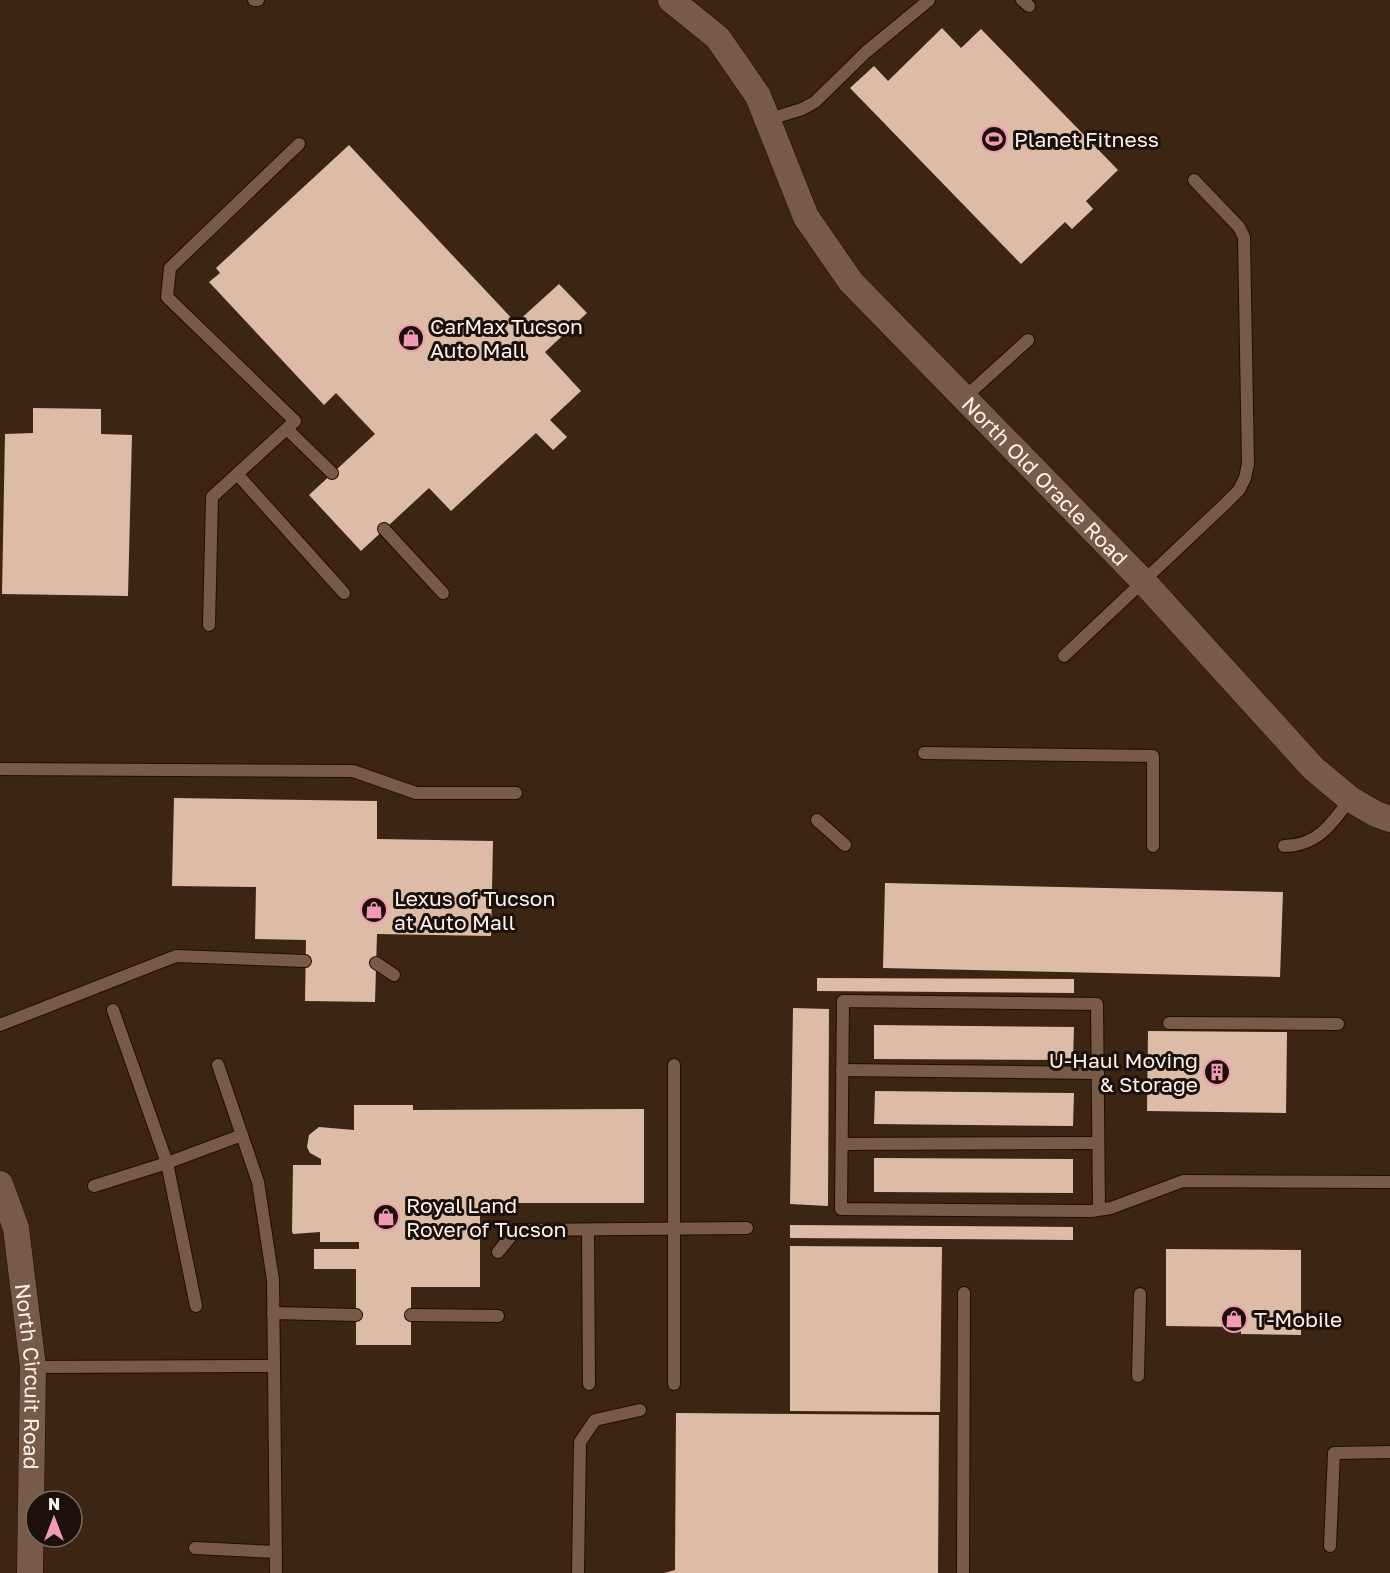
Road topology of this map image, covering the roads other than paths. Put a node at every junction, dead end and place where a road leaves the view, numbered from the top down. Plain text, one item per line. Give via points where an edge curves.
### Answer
1 (671, 0) edge
2 (929, 0) edge
3 (767, 120) junction
4 (299, 144) dead end
5 (1194, 180) dead end
6 (1028, 340) dead end
7 (964, 398) junction
8 (287, 429) junction
9 (332, 473) dead end
10 (238, 475) junction
11 (384, 529) dead end
12 (1143, 581) junction
13 (344, 593) dead end
14 (443, 593) dead end
15 (209, 625) dead end
16 (1064, 656) dead end
17 (924, 753) dead end
18 (0, 769) edge
19 (516, 793) dead end
20 (1350, 800) junction
21 (1390, 819) edge
22 (818, 820) dead end
23 (845, 845) dead end
24 (1153, 846) dead end
25 (1284, 846) dead end
26 (305, 961) dead end
27 (376, 963) dead end
28 (394, 975) dead end
29 (113, 1010) dead end
30 (1169, 1023) dead end
31 (1338, 1024) dead end
32 (0, 1025) edge
33 (218, 1065) dead end
34 (674, 1065) dead end
35 (842, 1070) junction
36 (1098, 1073) junction
37 (242, 1135) junction
38 (1098, 1143) junction
39 (842, 1144) junction
40 (167, 1164) junction
41 (1390, 1182) edge
42 (0, 1184) edge
43 (94, 1186) dead end
44 (1099, 1210) junction
45 (747, 1228) dead end
46 (676, 1229) junction
47 (588, 1230) junction
48 (498, 1252) dead end
49 (964, 1293) dead end
50 (1140, 1294) dead end
51 (196, 1306) dead end
52 (273, 1313) junction
53 (356, 1315) dead end
54 (411, 1315) dead end
55 (498, 1316) dead end
56 (274, 1366) junction
57 (33, 1367) junction
58 (1138, 1376) dead end
59 (589, 1384) dead end
60 (674, 1384) dead end
61 (640, 1410) dead end
62 (1390, 1452) edge
63 (1330, 1546) dead end
64 (195, 1548) dead end
65 (276, 1552) junction
66 (30, 1573) edge
67 (276, 1573) edge
68 (578, 1573) edge
69 (963, 1573) edge

1 - 3 street, North Old Oracle Road via 718,38 758,96
2 - 3 lane via 866,52 815,102
3 - 7 street, North Old Oracle Road via 806,217 851,282
4 - 8 lane via 170,268 167,297 295,421
5 - 12 lane via 1244,237 1248,464 1239,490
6 - 7 lane
7 - 12 street, North Old Oracle Road
8 - 9 lane
8 - 10 lane
10 - 13 lane
10 - 15 lane via 212,497
11 - 14 lane
12 - 16 lane
12 - 20 street, North Old Oracle Road via 1313,768
17 - 24 lane via 1153,756
18 - 19 lane via 353,771 416,793
20 - 21 street, North Old Oracle Road
20 - 25 lane via 1322,835 1299,846
22 - 23 lane
26 - 32 lane via 176,956
27 - 28 lane
29 - 40 lane
30 - 31 lane
33 - 37 lane
34 - 46 lane
35 - 36 lane
35 - 36 lane via 843,1001 1074,1003 1097,1004
35 - 39 lane
36 - 38 lane
37 - 40 lane
37 - 52 lane via 258,1182 273,1280
38 - 39 lane
38 - 44 lane
39 - 44 lane via 841,1209
40 - 43 lane
40 - 51 lane
41 - 44 lane via 1183,1181
42 - 57 street, North Circuit Road via 16,1228
45 - 46 lane
46 - 47 lane
46 - 60 lane
47 - 48 lane via 516,1230
47 - 59 lane
49 - 69 lane
50 - 58 lane
52 - 53 lane
52 - 56 lane
54 - 55 lane
56 - 57 lane
56 - 65 lane
57 - 66 street, North Circuit Road
61 - 68 lane via 595,1420 580,1442
62 - 63 lane via 1334,1453
64 - 65 lane
65 - 67 lane

